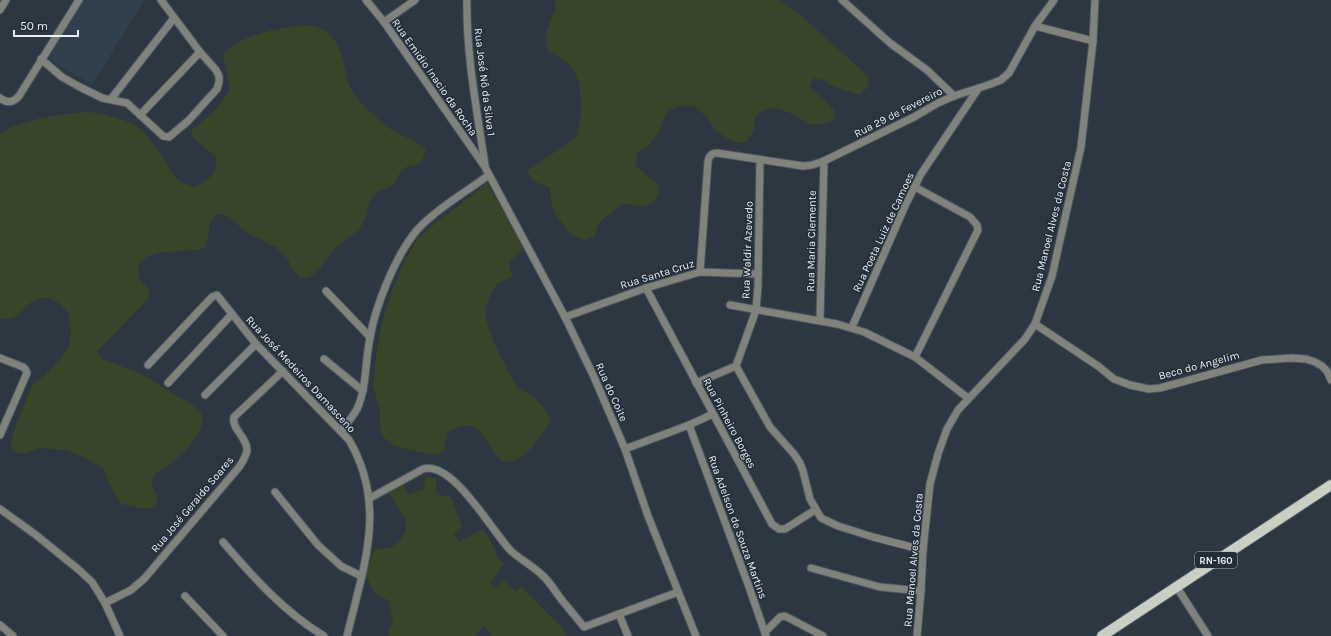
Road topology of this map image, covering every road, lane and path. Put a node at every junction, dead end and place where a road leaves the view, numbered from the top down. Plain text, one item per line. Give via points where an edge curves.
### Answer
1 (6, 0) edge
2 (79, 0) edge
3 (161, 0) edge
4 (366, 0) edge
5 (415, 0) edge
6 (467, 0) edge
7 (842, 0) edge
8 (1054, 0) edge
9 (1095, 0) edge
10 (0, 10) edge
11 (174, 18) junction
12 (384, 22) junction
13 (1035, 26) junction
14 (1093, 41) junction
15 (200, 52) junction
16 (41, 59) junction
17 (978, 89) junction
18 (954, 96) junction
19 (0, 98) edge
20 (111, 99) junction
21 (140, 115) junction
22 (760, 160) junction
23 (824, 161) junction
24 (485, 167) junction
25 (489, 175) junction
26 (914, 187) junction
27 (700, 272) junction
28 (758, 274) junction
29 (646, 288) junction
30 (326, 291) dead end
31 (730, 305) dead end
32 (756, 310) junction
33 (232, 314) junction
34 (565, 316) junction
35 (820, 320) junction
36 (1035, 324) junction
37 (852, 327) junction
38 (370, 337) junction
39 (256, 344) junction
40 (915, 357) junction
41 (0, 358) edge
42 (324, 358) dead end
43 (148, 365) dead end
44 (736, 366) junction
45 (282, 371) junction
46 (1331, 380) edge
47 (168, 383) dead end
48 (696, 383) junction
49 (363, 391) junction
50 (205, 395) dead end
51 (968, 398) junction
52 (713, 414) junction
53 (689, 425) junction
54 (341, 431) junction
55 (0, 434) edge
56 (624, 449) junction
57 (1331, 485) edge
58 (275, 492) dead end
59 (370, 498) junction
60 (0, 509) edge
61 (815, 510) junction
62 (223, 542) dead end
63 (923, 550) junction
64 (811, 568) dead end
65 (361, 576) junction
66 (1176, 586) junction
67 (922, 591) junction
68 (678, 592) junction
69 (185, 596) dead end
70 (105, 603) junction
71 (619, 614) junction
72 (0, 625) edge
73 (765, 634) edge
74 (13, 636) edge
75 (120, 636) edge
76 (223, 636) edge
77 (324, 636) edge
78 (347, 636) edge
79 (628, 636) edge
80 (696, 636) edge
81 (823, 636) edge
82 (917, 636) edge
83 (1102, 636) edge
84 (1208, 636) edge

1 - 10 street
2 - 16 street
3 - 11 street
4 - 12 street, Rua Emidio Inacio da Rocha
5 - 12 street
6 - 24 street, Rua José Nô da Silva 1 via 470,59
7 - 18 street via 890,43 927,70
8 - 13 street, Rua 29 de Fevereiro
9 - 14 street, Rua Manoel Alves da Costa
11 - 15 street
11 - 20 street
12 - 24 street, Rua Emidio Inacio da Rocha
13 - 14 street
13 - 17 street, Rua 29 de Fevereiro via 1009,73 1002,80
14 - 36 street, Rua Manoel Alves da Costa via 1081,146 1052,276
15 - 21 street
15 - 21 street via 216,70 219,82 217,89 188,121 166,138
16 - 19 street via 24,90 16,99 8,101
16 - 20 street via 62,77 102,98
17 - 18 street, Rua 29 de Fevereiro
17 - 26 street, Rua Poeta Luiz de Camoes
18 - 23 street, Rua 29 de Fevereiro
20 - 21 street via 127,102
22 - 23 street, Rua 29 de Fevereiro via 803,166
22 - 27 street, Rua 29 de Fevereiro via 717,153 710,155
22 - 28 street, Rua Waldir Azevedo
23 - 35 street, Rua Maria Clemente
24 - 25 street, Rua do Coite
25 - 34 street, Rua do Coite
25 - 38 street via 431,217 407,243 385,288
26 - 37 street, Rua Poeta Luiz de Camoes
26 - 40 street via 962,212 974,221 978,228
27 - 28 street, Rua Santa Cruz
27 - 29 street, Rua Santa Cruz
28 - 32 street, Rua Waldir Azevedo
29 - 34 street, Rua Santa Cruz
29 - 48 street, Rua Pinheiro Borges
30 - 38 street
31 - 32 street
32 - 35 street
32 - 44 street, Rua Waldir Azevedo
33 - 39 street, Rua José Medeiros Damasceno
33 - 43 street, Rua José Medeiros Damasceno via 217,295 212,296
33 - 47 street
34 - 56 street, Rua do Coite
35 - 37 street
36 - 46 street, Beco do Angelim via 1114,379 1130,385 1160,388 1262,360 1291,358 1315,362 1327,371
36 - 51 street, Rua Manoel Alves da Costa via 1025,339
37 - 40 street
38 - 49 street
39 - 45 street, Rua José Medeiros Damasceno
39 - 50 street
40 - 51 street
41 - 55 street via 23,367 27,373
42 - 49 street
44 - 48 street
44 - 61 street via 770,427 800,463
45 - 54 street, Rua José Medeiros Damasceno
45 - 70 street, Rua José Geraldo Soares via 234,417 234,424 247,447 247,453 240,466 144,579 131,590
48 - 52 street, Rua Pinheiro Borges
49 - 54 street via 356,410
51 - 63 street, Rua Manoel Alves da Costa via 947,429 938,454 930,484
52 - 53 street
52 - 61 street, Rua Pinheiro Borges via 772,524 779,529 785,529
53 - 56 street
53 - 73 street, Rua Adelson de Souza Martins
54 - 59 street, Rua José Medeiros Damasceno via 357,455
56 - 68 street, Rua do Coite
57 - 66 main road, RN-160
58 - 65 street via 318,545 341,566
59 - 65 street, Rua José Medeiros Damasceno via 370,531
59 - 71 street via 423,469 439,470 461,488 511,551 543,576 584,627
60 - 70 street via 79,570 92,582
61 - 63 street via 820,518 838,526
62 - 77 street via 288,611
63 - 67 street, Rua Manoel Alves da Costa
64 - 67 street via 880,586
65 - 78 street, Rua José Medeiros Damasceno
66 - 83 main road, RN-160
66 - 84 street
67 - 82 street, Rua Manoel Alves da Costa
68 - 71 street
68 - 80 street, Rua do Coite
69 - 76 street
70 - 75 street
71 - 79 street
72 - 74 street
73 - 81 street via 780,617 785,616

